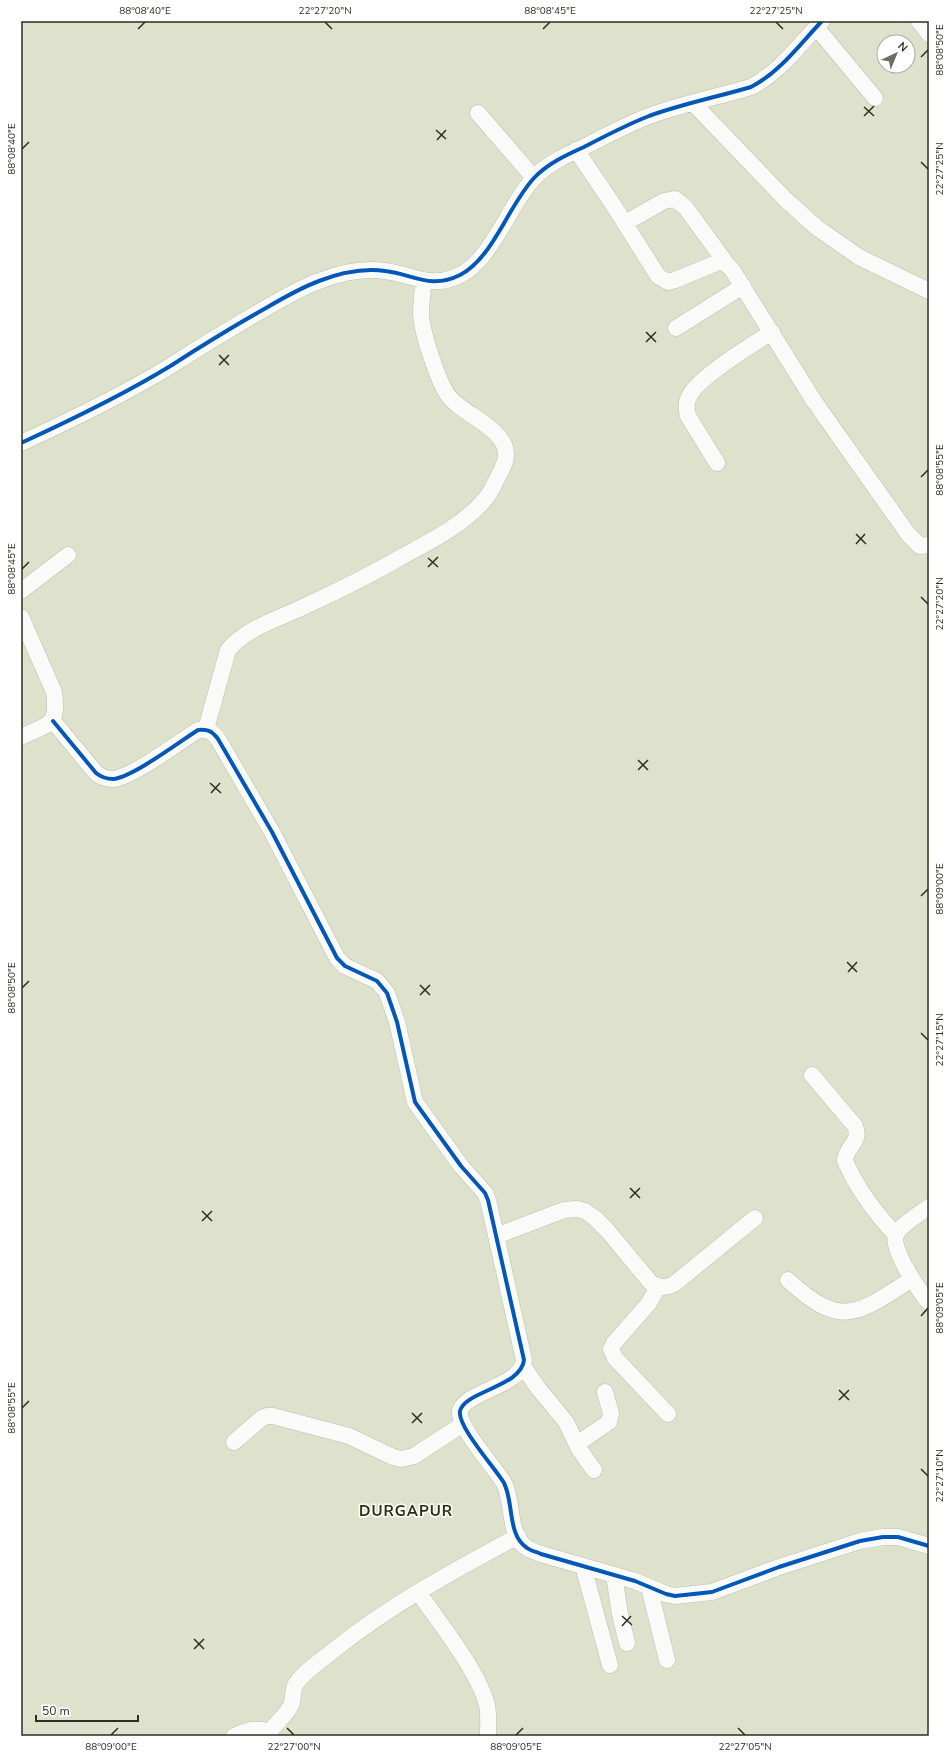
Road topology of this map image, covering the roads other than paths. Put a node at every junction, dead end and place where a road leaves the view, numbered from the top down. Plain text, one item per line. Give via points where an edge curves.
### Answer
1 (919, 21) edge
2 (819, 24) edge
3 (929, 34) edge
4 (875, 98) dead end
5 (693, 103) junction
6 (478, 113) dead end
7 (576, 150) junction
8 (534, 178) junction
9 (625, 223) junction
10 (726, 263) junction
11 (423, 281) junction
12 (743, 286) junction
13 (929, 291) edge
14 (676, 328) dead end
15 (772, 332) junction
16 (21, 443) edge
17 (717, 464) dead end
18 (929, 545) edge
19 (68, 555) dead end
20 (21, 591) edge
21 (21, 617) edge
22 (53, 721) junction
23 (206, 729) junction
24 (21, 737) edge
25 (812, 1075) dead end
26 (929, 1207) edge
27 (755, 1218) dead end
28 (896, 1235) junction
29 (496, 1236) junction
30 (912, 1279) junction
31 (788, 1280) dead end
32 (658, 1287) junction
33 (929, 1303) edge
34 (523, 1366) junction
35 (605, 1392) dead end
36 (668, 1414) dead end
37 (463, 1424) junction
38 (234, 1442) dead end
39 (577, 1444) junction
40 (594, 1470) dead end
41 (518, 1536) junction
42 (929, 1546) edge
43 (583, 1566) junction
44 (614, 1575) junction
45 (649, 1587) junction
46 (418, 1593) junction
47 (627, 1643) dead end
48 (668, 1660) dead end
49 (610, 1665) dead end
50 (268, 1734) edge
51 (234, 1736) edge
52 (488, 1736) edge

1 - 3 street
2 - 4 street
2 - 5 street via 765,80 751,87
5 - 7 street via 650,116
5 - 13 street via 786,200 816,227 859,257
6 - 8 street
7 - 8 street
7 - 9 street
8 - 11 street via 477,262 458,276
9 - 10 street via 651,265 663,280 668,282 716,262
9 - 10 street via 670,198 678,200
10 - 12 street
11 - 16 street via 377,270 354,272 317,282 210,340 152,377
11 - 23 street via 421,315 442,386 455,404 500,438 505,445 505,463 487,497 444,533 354,584 265,625 235,642 228,650
12 - 14 street
12 - 15 street
15 - 17 street via 698,385 690,395 686,411
15 - 18 street via 814,401 908,534 920,546
19 - 20 street
21 - 22 street via 54,692
22 - 23 street via 96,773 103,778 112,779 131,773 198,730
22 - 24 street
23 - 29 street via 218,739 272,832 337,958 345,966 377,982 387,993 397,1022 415,1102 461,1166 485,1193
25 - 28 street via 855,1126 857,1136 845,1156 845,1161 870,1204
26 - 28 street
27 - 32 street via 674,1284
28 - 30 street via 896,1243
29 - 32 street via 564,1210 585,1211 607,1230 644,1276
29 - 34 street via 524,1360
30 - 31 street via 853,1312 842,1312 818,1304
30 - 33 street
32 - 36 street via 649,1303 611,1349 615,1358
34 - 37 street via 513,1376 462,1406 460,1412
34 - 39 street via 566,1422
35 - 39 street via 611,1412 610,1422
37 - 38 street via 414,1456 401,1459 349,1436 273,1416 262,1418
37 - 41 street via 504,1484
39 - 40 street
41 - 43 street via 527,1548
41 - 46 street
42 - 45 street via 898,1538 882,1537 779,1567 712,1592 675,1596
43 - 44 street
43 - 49 street
44 - 45 street
44 - 47 street
45 - 48 street
46 - 50 street via 350,1637 304,1675 293,1687 290,1708
46 - 52 street via 478,1683 487,1706
50 - 51 street via 255,1729

